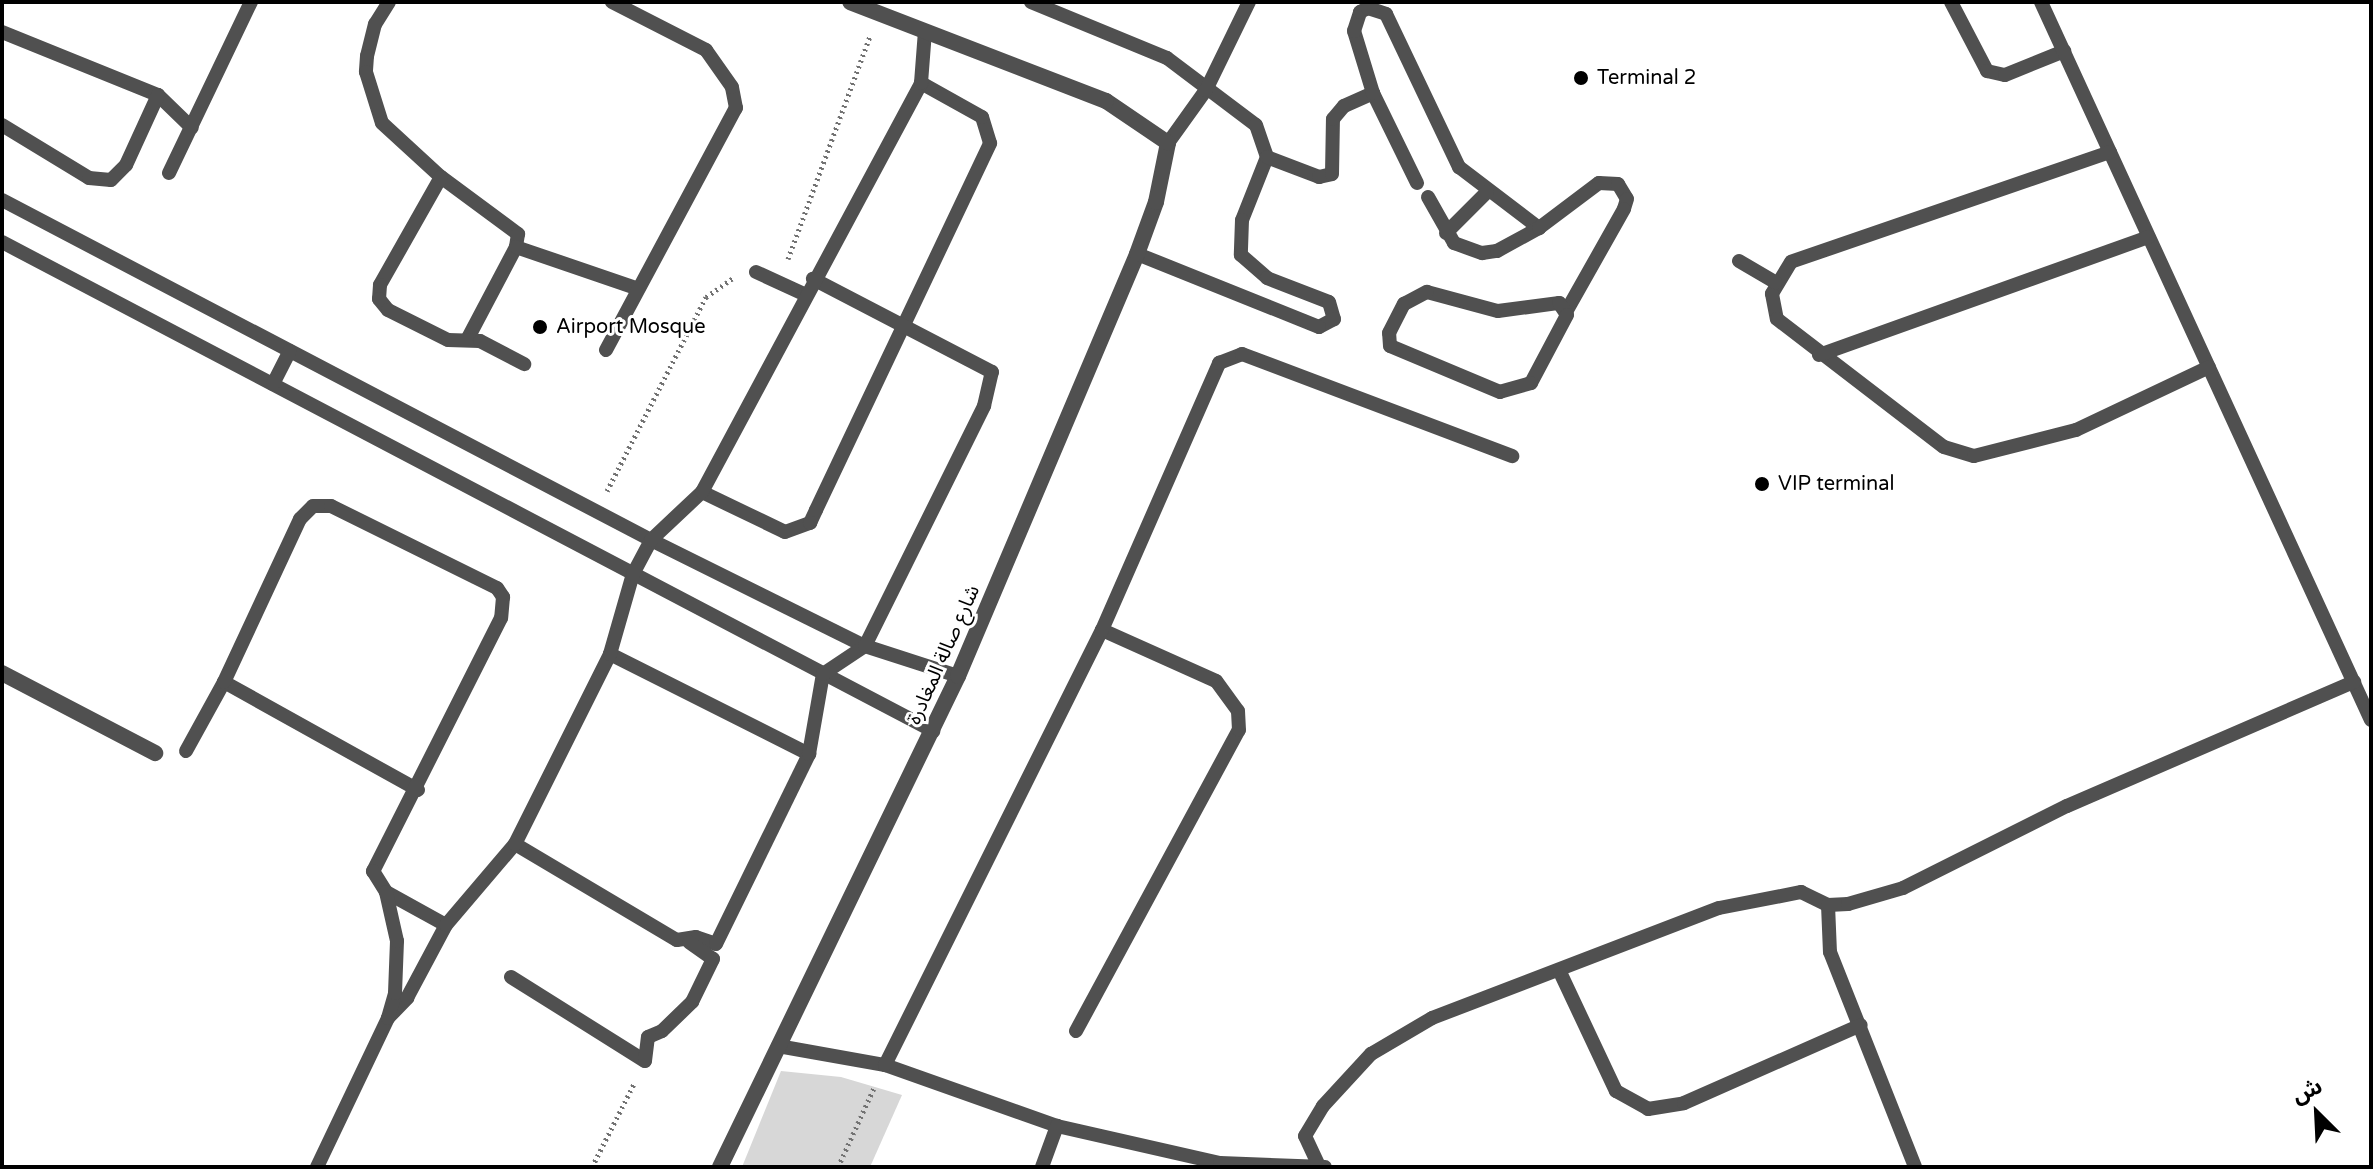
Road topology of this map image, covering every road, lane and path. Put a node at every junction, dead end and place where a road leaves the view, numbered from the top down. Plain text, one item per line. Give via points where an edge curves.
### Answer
1 (251, 2) edge
2 (389, 2) edge
3 (612, 2) edge
4 (850, 2) edge
5 (1031, 2) edge
6 (1249, 2) edge
7 (1951, 2) edge
8 (2041, 2) edge
9 (925, 31) junction
10 (2, 32) edge
11 (2064, 51) junction
12 (921, 83) junction
13 (1206, 90) junction
14 (1373, 93) junction
15 (158, 95) junction
16 (2, 125) edge
17 (192, 128) junction
18 (1168, 143) junction
19 (2110, 152) junction
20 (1267, 157) junction
21 (169, 173) dead end
22 (441, 177) junction
23 (1417, 183) dead end
24 (1487, 192) junction
25 (1428, 197) dead end
26 (2, 200) edge
27 (1539, 228) junction
28 (1446, 233) junction
29 (2149, 237) junction
30 (2, 242) edge
31 (516, 247) junction
32 (1137, 254) junction
33 (1739, 261) dead end
34 (756, 272) dead end
35 (813, 279) junction
36 (1775, 282) junction
37 (636, 288) junction
38 (804, 294) junction
39 (1567, 310) junction
40 (904, 327) junction
41 (467, 340) junction
42 (606, 350) dead end
43 (290, 351) junction
44 (1819, 355) junction
45 (524, 364) dead end
46 (2209, 367) junction
47 (273, 384) junction
48 (1512, 456) dead end
49 (702, 492) junction
50 (651, 540) junction
51 (633, 574) junction
52 (1102, 630) junction
53 (865, 646) junction
54 (1141, 650) dead end
55 (610, 654) junction
56 (2, 673) edge
57 (823, 674) junction
58 (958, 676) junction
59 (224, 682) junction
60 (2354, 682) junction
61 (2371, 720) edge
62 (933, 731) junction
63 (186, 751) dead end
64 (155, 753) dead end
65 (809, 754) junction
66 (418, 790) junction
67 (515, 844) junction
68 (386, 892) junction
69 (1828, 905) junction
70 (446, 925) junction
71 (689, 942) junction
72 (1559, 970) junction
73 (511, 977) dead end
74 (388, 1018) junction
75 (1861, 1025) junction
76 (1076, 1031) dead end
77 (778, 1046) junction
78 (645, 1061) junction
79 (885, 1065) junction
80 (1057, 1126) junction
81 (1322, 1166) edge
82 (317, 1167) edge
83 (592, 1167) edge
84 (720, 1167) edge
85 (838, 1167) edge
86 (1042, 1167) edge
87 (1915, 1167) edge

1 - 17 lane
2 - 22 lane via 370,37 366,72 371,89 382,123
3 - 37 lane via 706,50 736,97 732,119
4 - 9 street
5 - 13 lane via 1167,58
6 - 13 lane
7 - 11 lane via 1987,71 2005,75
8 - 11 lane
9 - 12 lane
9 - 18 street via 1106,101
10 - 15 lane
11 - 19 lane
12 - 35 lane
12 - 40 lane via 982,117 990,143
13 - 18 lane
13 - 20 lane via 1256,125
14 - 20 lane via 1344,106 1333,119 1332,174 1319,177
14 - 23 lane
14 - 24 lane via 1354,31 1360,12 1368,8 1386,14 1449,151
15 - 16 lane via 126,165 111,180 89,178
15 - 17 lane
17 - 21 lane
18 - 32 street, شارع صالة المغادرة via 1156,202
19 - 29 lane
19 - 36 lane via 1791,262
20 - 32 lane via 1242,220 1241,255 1267,278 1329,302 1335,313 1330,323 1319,327
22 - 31 lane via 515,228
22 - 41 lane via 378,292 388,310 448,340
24 - 27 lane
24 - 28 lane
25 - 28 lane
26 - 43 lane
27 - 28 lane via 1482,253 1467,250
27 - 39 lane via 1599,183 1618,184 1624,191 1624,209
29 - 44 lane
29 - 46 lane
30 - 47 lane
31 - 37 lane
31 - 41 lane
32 - 58 street, شارع صالة المغادرة
33 - 36 lane
34 - 38 lane
35 - 38 lane
35 - 40 lane
36 - 44 lane via 1777,319
37 - 42 lane
38 - 49 lane
39 - 39 lane via 1554,303 1498,311 1427,292 1404,304 1388,340 1396,351 1510,393 1531,383
40 - 49 lane via 810,523 785,532
40 - 53 lane via 992,372 984,406
41 - 45 lane via 486,343
43 - 47 lane
43 - 50 lane
44 - 46 lane via 1944,447 1974,456 2076,430
46 - 60 lane
47 - 51 lane
48 - 52 lane via 1255,358 1229,356 1212,375
49 - 50 lane
50 - 51 lane
50 - 53 lane
51 - 55 lane
51 - 57 lane
52 - 54 lane
52 - 76 lane via 1216,681 1238,711 1239,730
52 - 79 lane
53 - 57 lane
53 - 58 lane
55 - 65 lane
55 - 67 lane
56 - 64 street
57 - 62 lane
57 - 65 lane
58 - 62 street, شارع صالة المغادرة
59 - 63 lane
59 - 66 lane
59 - 66 lane via 300,519 313,506 331,506 488,582 503,597 501,618
60 - 61 lane
60 - 69 lane via 2067,806 1903,888
62 - 77 street, شارع صالة المغادرة
65 - 71 lane via 716,944 696,937
66 - 68 lane via 375,862 374,879
67 - 70 lane
67 - 71 lane via 614,905
68 - 70 lane
68 - 74 lane via 397,967
69 - 72 lane via 1801,892 1753,899
69 - 75 lane via 1830,952
70 - 74 lane via 407,998
71 - 78 lane via 693,950 713,959 692,1002 662,1031 648,1037
72 - 75 lane via 1616,1091 1648,1109 1684,1103
72 - 81 lane via 1432,1018 1371,1054 1323,1106 1305,1136
73 - 78 lane
74 - 82 lane
75 - 87 lane
77 - 79 lane
77 - 84 street, شارع صالة المغادرة
78 - 83 path
79 - 80 lane
79 - 85 path
80 - 81 lane via 1220,1163
80 - 86 lane

